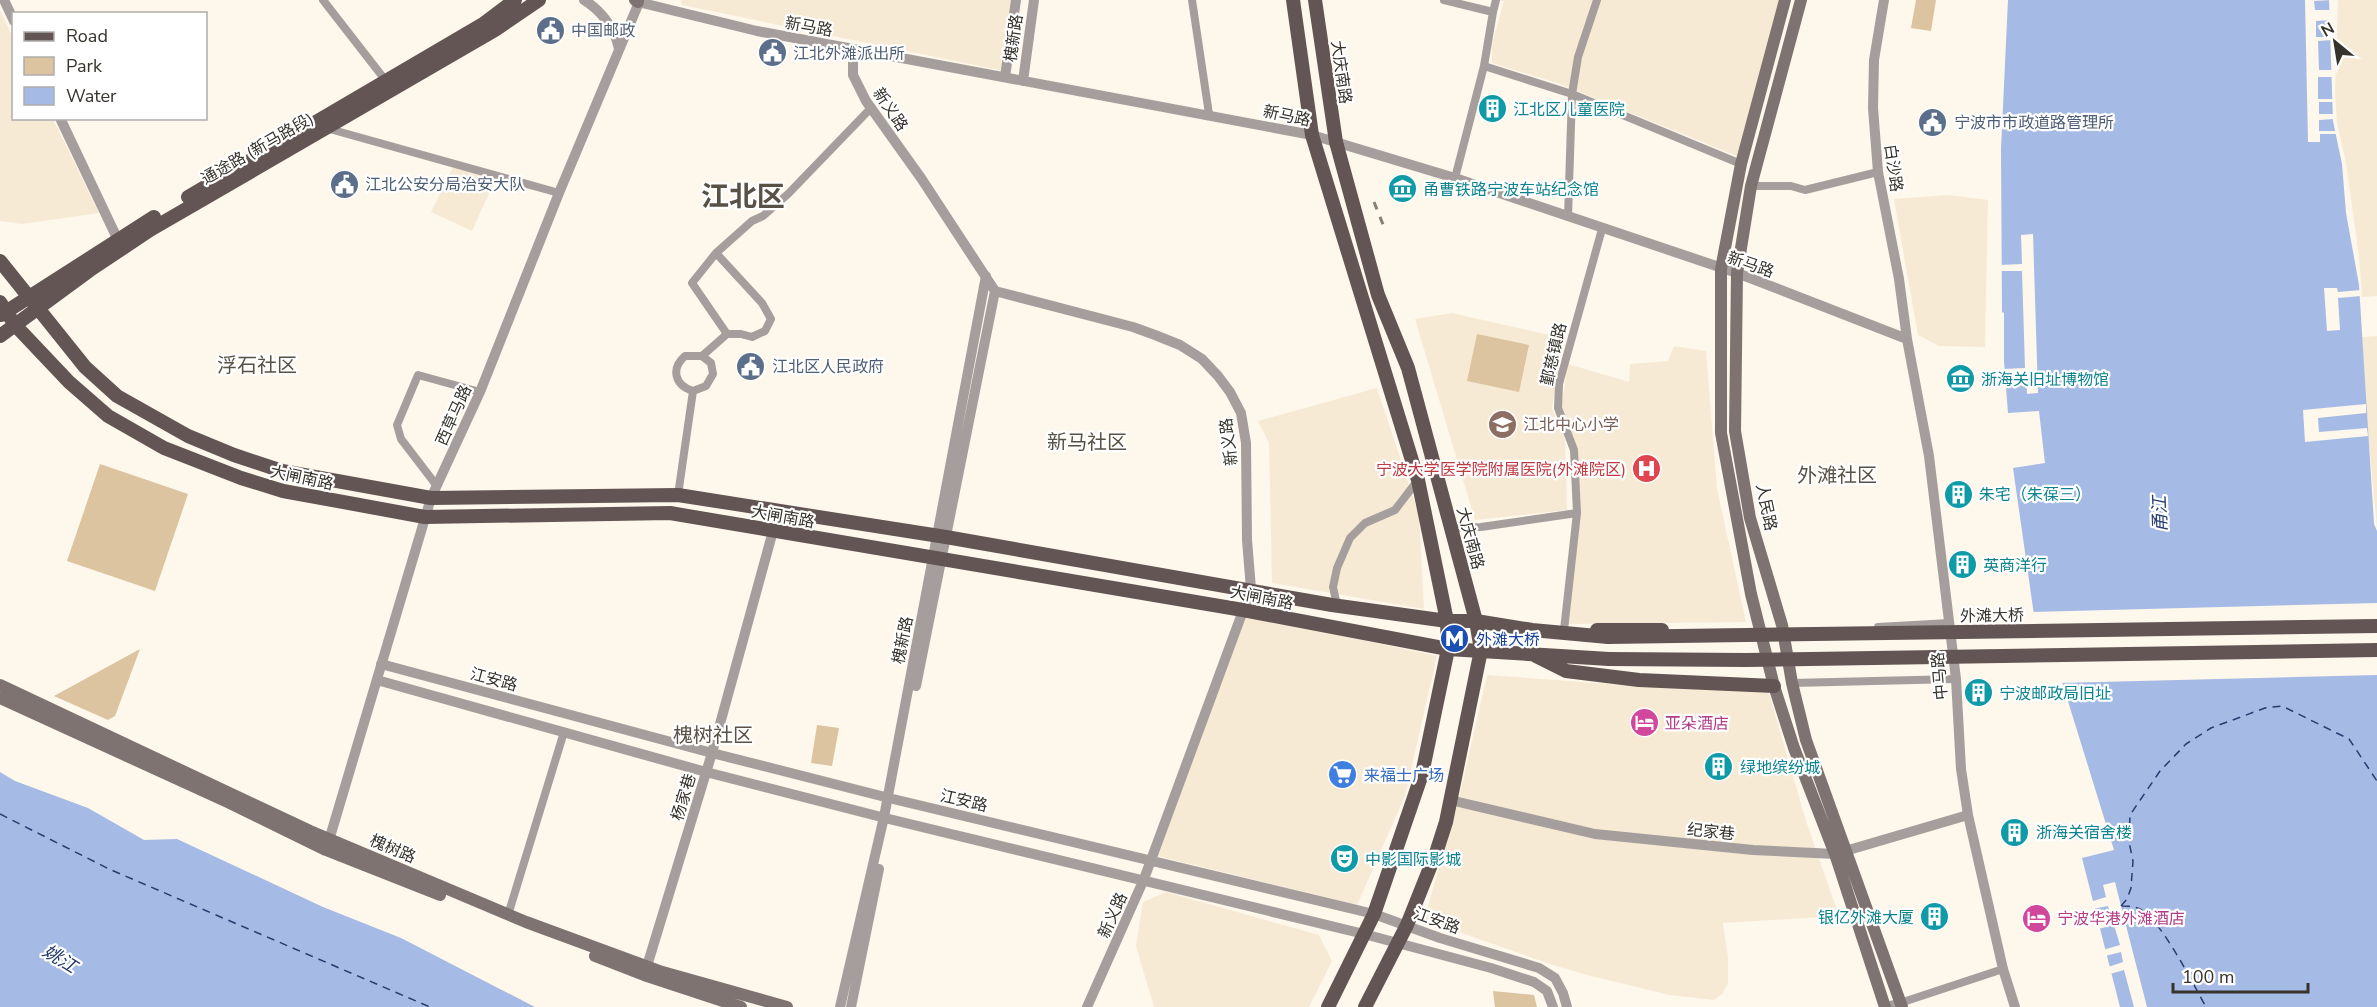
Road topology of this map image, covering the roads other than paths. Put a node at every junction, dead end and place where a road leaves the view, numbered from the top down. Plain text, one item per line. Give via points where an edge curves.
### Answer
1 (4, 0) edge
2 (323, 0) edge
3 (515, 0) edge
4 (584, 0) edge
5 (638, 0) edge
6 (673, 0) edge
7 (1016, 0) edge
8 (1034, 0) edge
9 (1192, 0) edge
10 (1293, 0) edge
11 (1315, 0) edge
12 (1444, 0) edge
13 (1496, 0) edge
14 (1597, 0) edge
15 (1785, 0) edge
16 (1801, 0) edge
17 (1884, 0) edge
18 (539, 2) edge
19 (680, 12) junction
20 (1493, 12) junction
21 (12, 17) edge
22 (619, 49) junction
23 (853, 49) junction
24 (1484, 66) junction
25 (1005, 77) junction
26 (386, 81) junction
27 (1023, 81) junction
28 (1572, 94) junction
29 (871, 108) junction
30 (1209, 114) junction
31 (61, 120) edge
32 (326, 128) junction
33 (1312, 135) junction
34 (1336, 142) junction
35 (1741, 164) junction
36 (1878, 172) junction
37 (1455, 177) junction
38 (1750, 186) junction
39 (559, 193) junction
40 (1568, 217) junction
41 (1602, 229) junction
42 (117, 238) junction
43 (716, 253) junction
44 (0, 261) edge
45 (1721, 269) junction
46 (1737, 273) junction
47 (986, 276) junction
48 (995, 291) junction
49 (27, 297) junction
50 (37, 308) junction
51 (2, 310) edge
52 (15, 325) junction
53 (728, 334) junction
54 (0, 336) edge
55 (1907, 339) junction
56 (702, 356) junction
57 (693, 391) junction
58 (480, 392) junction
59 (1418, 480) junction
60 (434, 492) junction
61 (678, 495) junction
62 (1577, 513) junction
63 (425, 518) junction
64 (1451, 528) junction
65 (773, 531) junction
66 (941, 536) junction
67 (937, 558) junction
68 (1251, 589) junction
69 (1337, 605) junction
70 (1243, 610) junction
71 (1447, 621) junction
72 (1476, 621) junction
73 (1949, 623) junction
74 (2377, 626) edge
75 (1760, 628) junction
76 (1532, 630) junction
77 (1564, 630) junction
78 (1783, 631) junction
79 (1608, 637) joint
80 (1448, 649) junction
81 (1481, 650) junction
82 (2377, 650) edge
83 (1529, 653) junction
84 (381, 664) junction
85 (1956, 679) junction
86 (377, 680) junction
87 (1792, 683) junction
88 (0, 685) edge
89 (1774, 686) junction
90 (0, 698) edge
91 (564, 732) junction
92 (711, 753) junction
93 (706, 772) junction
94 (890, 798) junction
95 (1450, 800) junction
96 (1968, 815) junction
97 (886, 818) junction
98 (328, 845) junction
99 (1841, 852) junction
100 (1151, 860) junction
101 (1144, 879) junction
102 (1374, 914) junction
103 (508, 915) junction
104 (1407, 925) junction
105 (1364, 934) junction
106 (1396, 944) junction
107 (647, 966) junction
108 (2003, 969) junction
109 (1901, 1005) edge
110 (1885, 1006) edge
111 (741, 1007) edge
112 (787, 1007) edge
113 (840, 1007) edge
114 (851, 1007) edge
115 (1088, 1007) edge
116 (1328, 1007) edge
117 (1365, 1007) edge
118 (1553, 1007) edge
119 (1567, 1007) edge
120 (2015, 1007) edge

1 - 21 street
2 - 26 street
3 - 26 main road, 通途路 (新马路段) via 483,24
4 - 22 street via 608,23
5 - 19 street, 新马路
5 - 22 street, 西草马路
6 - 19 street
7 - 25 street, 槐新路
8 - 27 street, 槐新路
9 - 30 street
10 - 33 main road
11 - 34 main road, 大庆南路
12 - 20 street
13 - 20 street
14 - 28 street via 1578,57
15 - 35 main road, 人民路
16 - 38 main road, 人民路
17 - 36 street, 白沙路 via 1874,60
18 - 32 main road, 通途路 (新马路段)
19 - 23 street, 新马路
20 - 24 street
22 - 39 street, 西草马路
23 - 25 street, 新马路
23 - 29 street, 新义路 via 853,75
24 - 28 street
24 - 37 street
25 - 27 street, 新马路
26 - 42 main road, 通途路 (新马路段)
27 - 30 street, 新马路
28 - 35 street
28 - 40 street
29 - 43 street via 788,194
29 - 47 street, 新义路
30 - 33 street, 新马路
31 - 42 street
32 - 39 street
32 - 50 main road, 通途路 (新马路段) via 150,230
33 - 34 street, 新马路
33 - 59 main road
34 - 37 street, 新马路
34 - 64 main road, 大庆南路 via 1378,295 1408,368
35 - 45 main road, 人民路
36 - 38 street via 1805,190
36 - 55 street, 白沙路
37 - 40 street, 新马路
38 - 46 main road, 人民路
39 - 58 street, 西草马路
40 - 41 street, 新马路
41 - 45 street, 新马路
41 - 62 street, 鄞慈镇路 via 1559,384 1558,408 1574,450
42 - 49 main road, 通途路 (新马路段)
43 - 53 street via 692,283
43 - 53 street via 762,303 771,319 765,331 753,337
44 - 49 main road, 大闸南路
45 - 46 street, 新马路
45 - 75 main road, 人民路 via 1721,433
46 - 55 street, 新马路
46 - 78 main road, 人民路 via 1735,431 1750,518
47 - 48 street, 新义路
47 - 66 street, 槐新路
48 - 66 street, 槐新路
48 - 68 street, 新义路 via 1155,335 1202,359 1218,376 1241,413 1246,443
49 - 50 main road, 大闸南路
49 - 51 main road, 通途路 (新马路段)
50 - 52 main road, 通途路 (新马路段)
50 - 60 main road, 大闸南路 via 85,368 117,396 188,436 282,471
51 - 52 main road, 大闸南路
52 - 54 main road, 通途路 (新马路段)
52 - 63 main road, 大闸南路 via 108,416 164,448 283,492
53 - 56 street
55 - 73 street, 中马路 via 1929,456
56 - 57 street via 711,363 713,374 706,386
56 - 57 street via 686,356 676,370 680,384
57 - 61 street
58 - 60 street, 西草马路
58 - 60 street via 418,375 397,425 401,439
59 - 69 street via 1395,510 1365,523 1350,538 1336,568 1333,587
59 - 71 main road
60 - 61 main road, 大闸南路
60 - 63 street, 西草马路
61 - 66 main road, 大闸南路
62 - 64 street
62 - 77 street, 鄞慈镇路
63 - 65 main road, 大闸南路 via 670,513
63 - 84 street, 西草马路
64 - 72 main road, 大庆南路
65 - 67 main road, 大闸南路
65 - 92 street, 杨家巷
66 - 67 street, 槐新路
66 - 68 main road, 大闸南路
67 - 70 main road, 大闸南路
67 - 94 street, 槐新路
68 - 69 main road, 大闸南路
68 - 70 street, 新义路
69 - 71 main road, 大闸南路
70 - 80 main road, 大闸南路
70 - 100 street, 新义路
71 - 72 main road, 大闸南路
71 - 80 main road
72 - 76 main road, 大闸南路
72 - 81 main road, 大庆南路
73 - 78 street
73 - 85 street, 中马路
74 - 79 main road, 外滩大桥, bridge
75 - 77 main road
75 - 89 main road, 人民路
76 - 77 main road
76 - 79 main road, 大闸南路
78 - 87 main road, 人民路
80 - 81 main road, 大闸南路
80 - 102 main road via 1422,774
81 - 83 main road, 大闸南路
81 - 95 main road, 大庆南路
82 - 83 main road, 大闸南路, bridge via 1746,660 1609,659
83 - 89 main road via 1566,671 1639,680
84 - 86 street, 西草马路
84 - 92 street, 江安路
85 - 87 street
85 - 96 street, 中马路
86 - 91 street, 江安路
86 - 98 street, 西草马路
87 - 99 main road, 人民路
88 - 98 main road, 槐树路
89 - 99 main road, 人民路 via 1794,748
90 - 98 main road, 槐树路
91 - 93 street, 江安路
91 - 103 street
92 - 93 street, 杨家巷
92 - 94 street, 江安路
93 - 97 street, 江安路
93 - 107 street, 杨家巷
94 - 97 street, 槐新路
94 - 100 street, 江安路
95 - 99 street, 纪家巷 via 1595,834 1753,850
95 - 104 main road, 大庆南路 via 1437,850
96 - 99 street, 纪家巷
96 - 108 street, 中马路
97 - 101 street, 江安路
97 - 113 street, 槐新路
97 - 114 street, 槐新路
98 - 103 main road, 槐树路
98 - 111 main road, 槐树路 via 644,975
99 - 109 main road, 人民路
99 - 110 main road, 人民路
100 - 101 street, 新义路
100 - 102 street, 江安路
101 - 105 street, 江安路
101 - 115 street, 新义路
102 - 104 street, 江安路
102 - 105 main road
103 - 107 main road, 槐树路
104 - 106 main road, 大庆南路
104 - 119 street, 江安路 via 1440,939 1539,968 1555,978
105 - 106 street, 江安路
105 - 116 main road
106 - 117 main road, 大庆南路
106 - 118 street, 江安路 via 1534,982 1547,991
107 - 112 main road, 槐树路
108 - 109 street
108 - 120 street, 中马路
109 - 110 street

